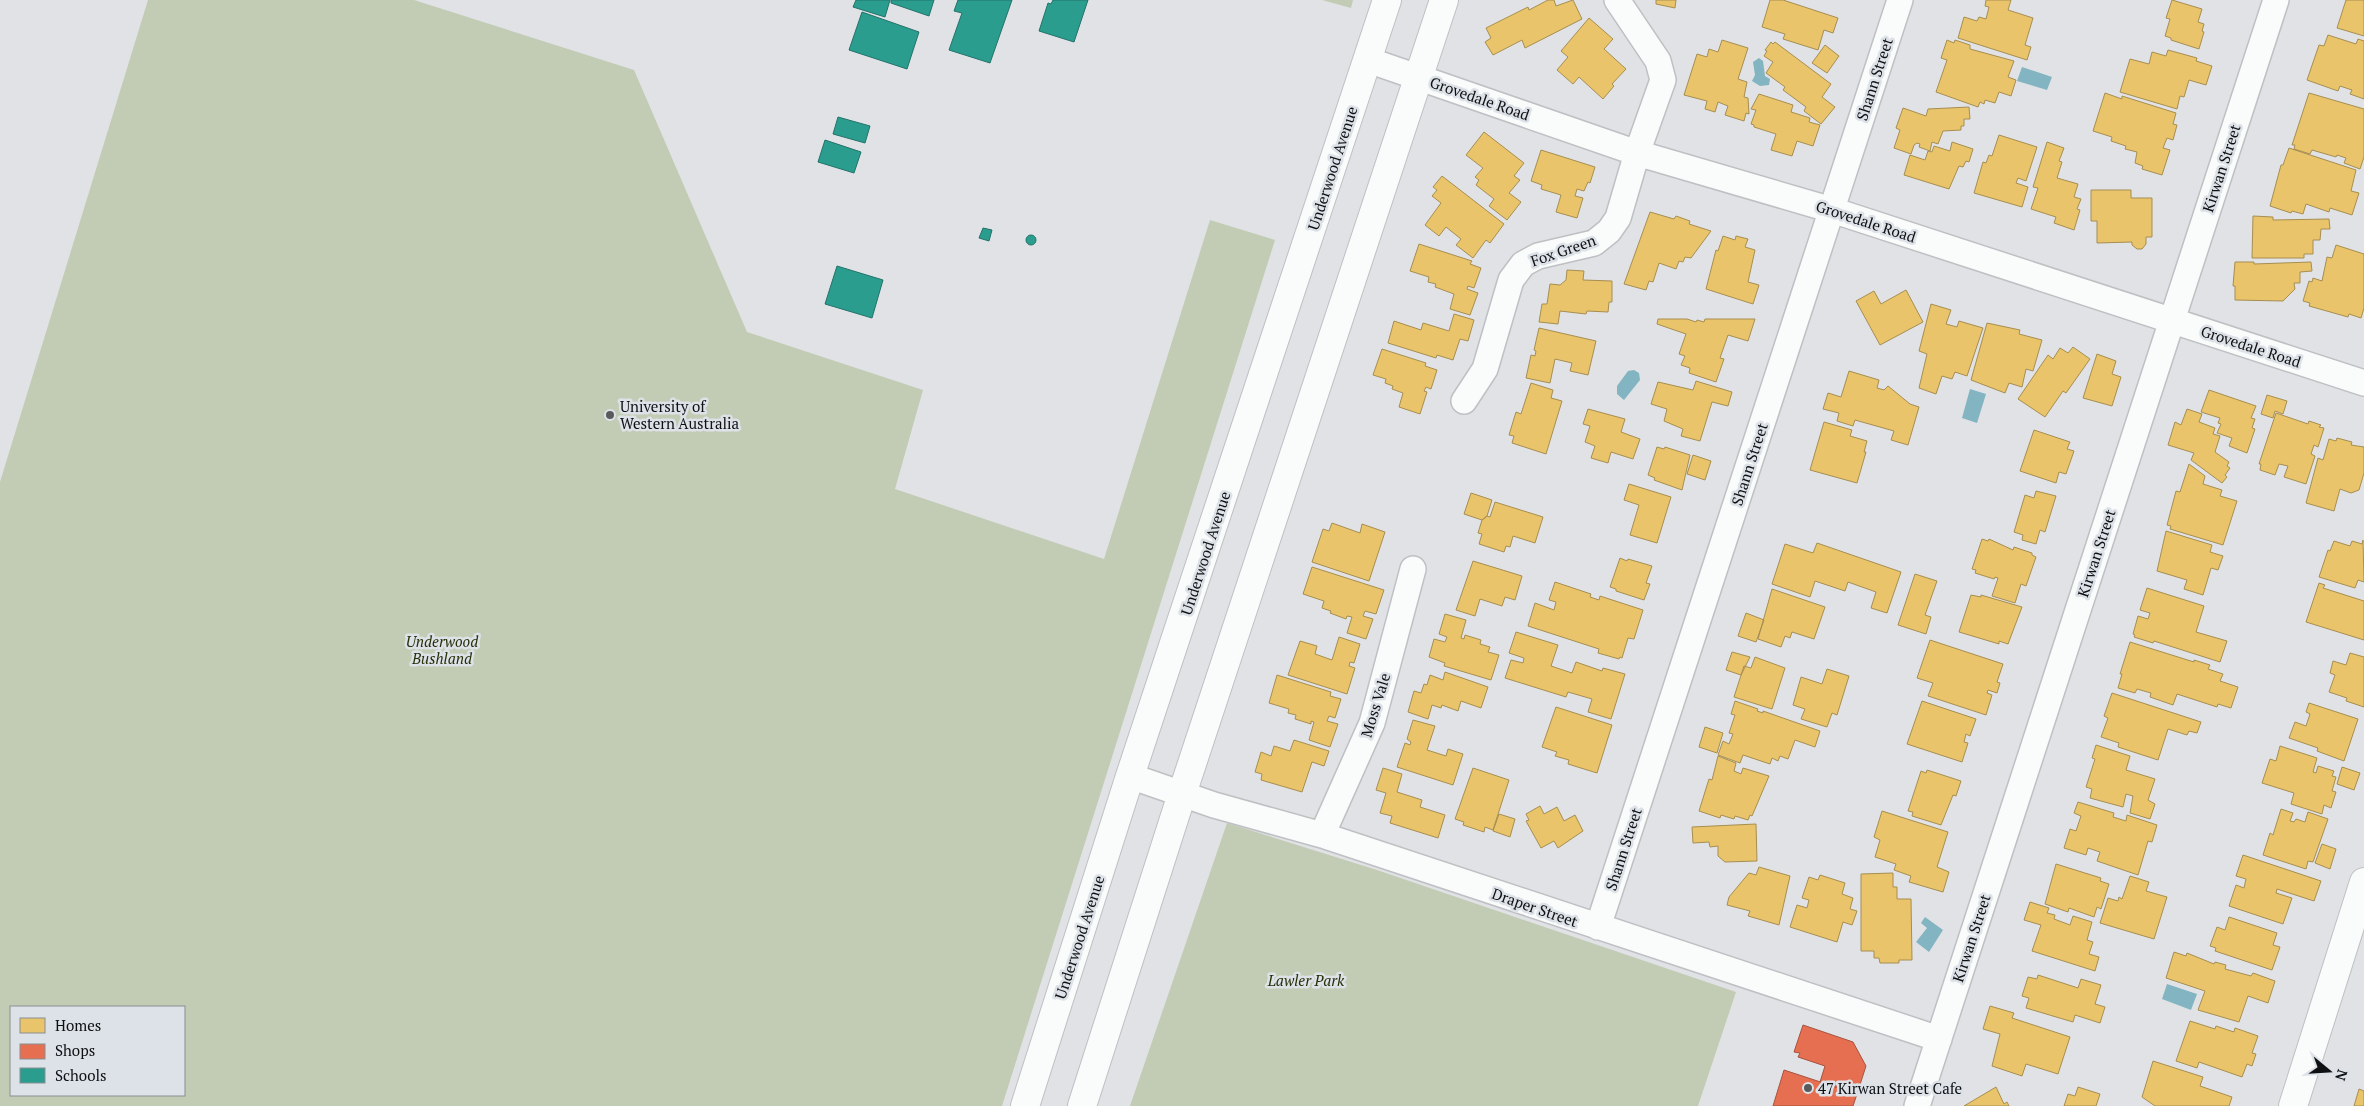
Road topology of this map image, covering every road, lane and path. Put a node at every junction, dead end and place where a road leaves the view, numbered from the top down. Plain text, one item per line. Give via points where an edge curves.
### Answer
1 (1387, 0) edge
2 (1444, 0) edge
3 (1617, 0) edge
4 (1900, 0) edge
5 (2276, 0) edge
6 (1368, 60) junction
7 (1419, 77) junction
8 (1637, 152) junction
9 (1832, 210) junction
10 (2171, 320) junction
11 (2364, 383) edge
12 (1464, 402) dead end
13 (1413, 569) dead end
14 (1130, 776) junction
15 (1182, 794) junction
16 (1322, 835) junction
17 (2364, 882) edge
18 (1598, 928) junction
19 (1939, 1039) junction
20 (1025, 1106) edge
21 (1082, 1106) edge
22 (1917, 1106) edge
23 (2293, 1106) edge

1 - 6 main road, Underwood Avenue
2 - 7 main road
3 - 8 street, Fox Green via 1658,61 1663,80
4 - 9 street, Shann Street
5 - 10 street, Kirwan Street
6 - 7 street, Grovedale Road
6 - 14 main road, Underwood Avenue
7 - 8 street, Grovedale Road
7 - 15 main road
8 - 9 street, Grovedale Road
8 - 12 street, Fox Green via 1618,218 1609,231 1594,243 1538,256 1523,264 1511,280 1485,369
9 - 10 street, Grovedale Road
9 - 18 street, Shann Street
10 - 11 street, Grovedale Road
10 - 19 street, Kirwan Street
13 - 16 street, Moss Vale via 1372,723
14 - 15 street, Draper Street
14 - 20 main road, Underwood Avenue
15 - 16 street, Draper Street
15 - 21 main road
16 - 18 street, Draper Street
17 - 23 main road
18 - 19 street, Draper Street
19 - 22 street, Kirwan Street

